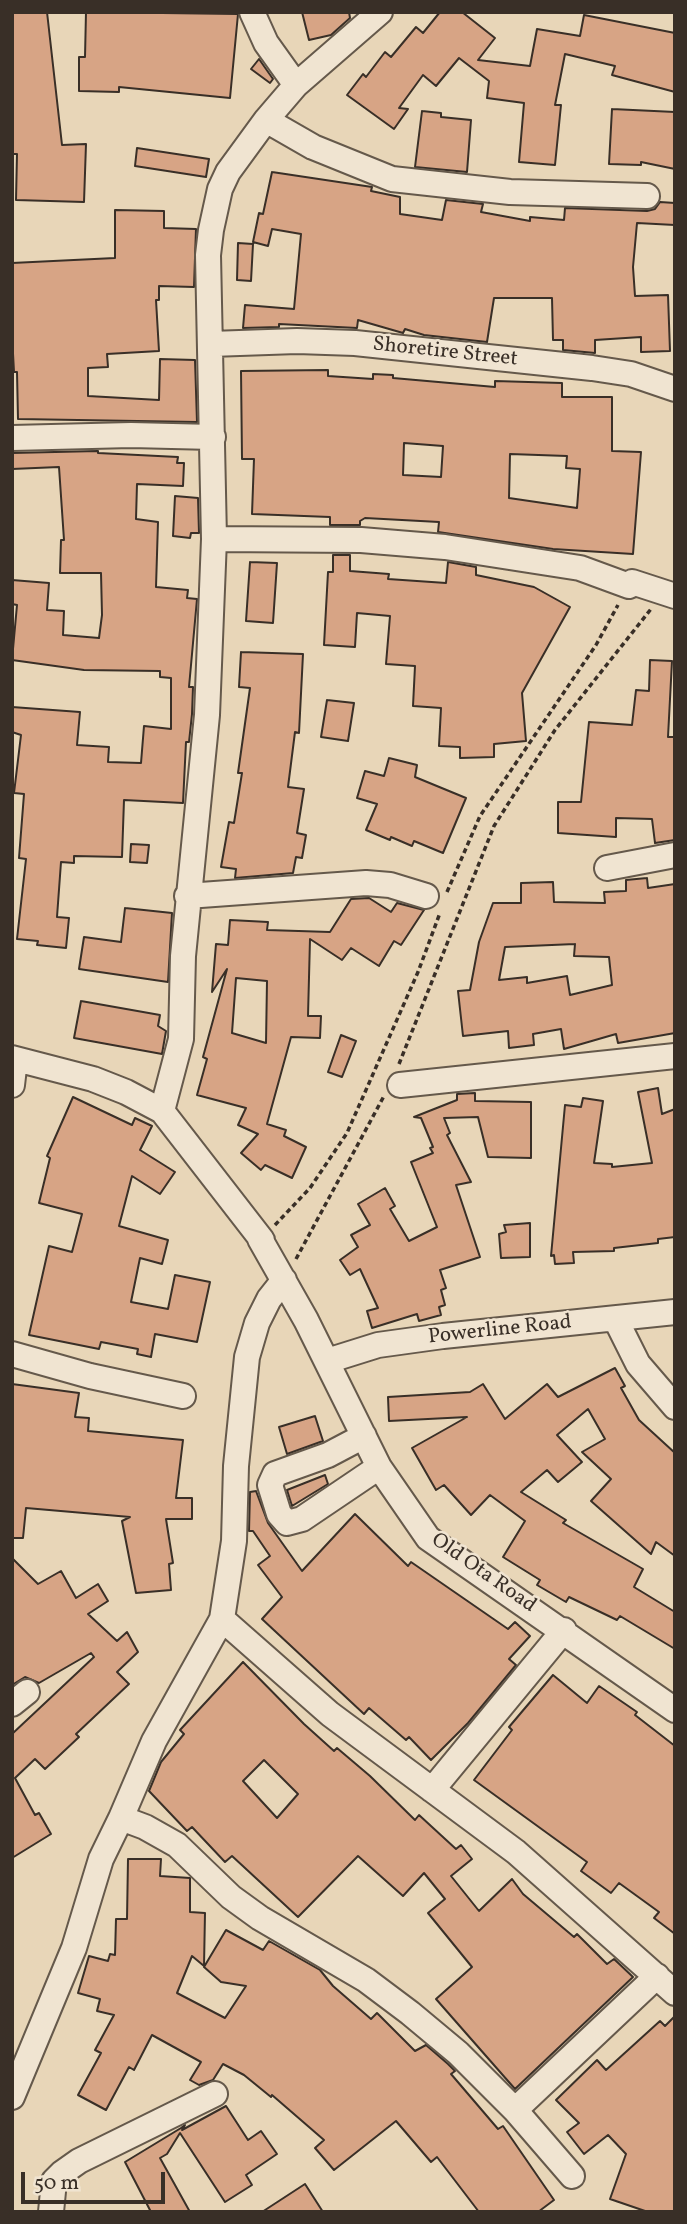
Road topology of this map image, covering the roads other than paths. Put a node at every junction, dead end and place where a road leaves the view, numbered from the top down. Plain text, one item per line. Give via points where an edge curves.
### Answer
1 (252, 12) edge
2 (380, 12) edge
3 (296, 85) junction
4 (266, 120) junction
5 (647, 196) dead end
6 (211, 344) junction
7 (667, 386) edge
8 (213, 437) junction
9 (12, 438) edge
10 (214, 539) junction
11 (650, 589) edge
12 (675, 855) edge
13 (607, 868) dead end
14 (187, 896) junction
15 (438, 900) road end
16 (675, 1056) edge
17 (14, 1058) edge
18 (394, 1082) road end
19 (12, 1085) edge
20 (162, 1111) junction
21 (281, 1275) junction
22 (675, 1312) edge
23 (616, 1320) junction
24 (12, 1354) edge
25 (327, 1361) junction
26 (183, 1396) dead end
27 (675, 1407) edge
28 (364, 1436) junction
29 (328, 1455) junction
30 (379, 1467) junction
31 (345, 1489) junction
32 (222, 1619) junction
33 (564, 1630) junction
34 (675, 1710) edge
35 (432, 1790) junction
36 (121, 1818) junction
37 (657, 1976) junction
38 (675, 1993) edge
39 (215, 2094) dead end
40 (12, 2097) edge
41 (515, 2110) junction
42 (572, 2176) dead end
43 (51, 2212) edge

1 - 3 street
2 - 3 street
3 - 4 street
4 - 5 street via 313,147 392,179 496,191
4 - 6 street via 220,189 208,255
6 - 7 street, Shoretire Street via 355,343 592,368
6 - 8 street
8 - 9 street
8 - 10 street
10 - 11 street via 361,540 445,547 580,568
10 - 14 street via 207,715
12 - 13 street
14 - 15 street via 366,883 390,885
14 - 20 street via 181,1039
16 - 18 street
17 - 19 street
17 - 20 street, Old Ota Road via 93,1079
20 - 21 street, Old Ota Road via 261,1240
21 - 25 street, Old Ota Road
21 - 32 street via 257,1323 247,1357 234,1541
22 - 23 street, Powerline Road
23 - 25 street, Powerline Road via 430,1337 378,1345
23 - 27 street via 638,1364
24 - 26 street
25 - 28 street, Old Ota Road
28 - 29 street
28 - 30 street, Old Ota Road
29 - 31 street
29 - 31 street via 281,1470 273,1477 271,1490 279,1514 287,1523 296,1521
30 - 31 street
30 - 33 street, Old Ota Road via 428,1538
32 - 35 street via 330,1714
32 - 36 street via 154,1741
33 - 34 street, Old Ota Road
33 - 35 street
35 - 37 street via 516,1852
36 - 40 street via 101,1859 74,1948
36 - 41 street via 177,1845 240,1904 388,1997 458,2053
37 - 38 street
37 - 41 street
39 - 43 street via 62,2173 54,2181
41 - 42 street

